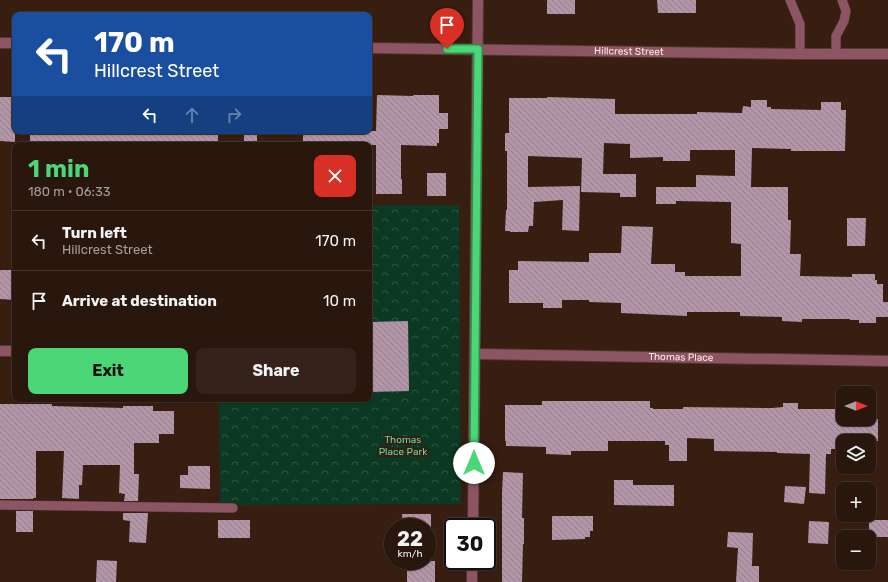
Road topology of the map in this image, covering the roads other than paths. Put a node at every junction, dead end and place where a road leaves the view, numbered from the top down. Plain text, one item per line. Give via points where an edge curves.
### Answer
1 (478, 0) edge
2 (790, 0) edge
3 (842, 0) edge
4 (0, 43) edge
5 (12, 43) edge
6 (372, 48) edge
7 (478, 49) junction
8 (800, 54) junction
9 (836, 54) junction
10 (888, 54) edge
11 (0, 351) edge
12 (12, 351) edge
13 (475, 354) junction
14 (888, 361) edge
15 (0, 505) edge
16 (233, 508) dead end
17 (473, 518) edge
18 (472, 570) edge
19 (472, 582) edge

1 - 7 street
2 - 8 lane via 800,24
3 - 9 lane via 846,11 836,36
4 - 5 street
6 - 7 street, Hillcrest Street
7 - 8 street, Hillcrest Street
7 - 13 street
8 - 9 street, Hillcrest Street
9 - 10 street, Hillcrest Street
11 - 12 street
13 - 14 street, Thomas Place
13 - 17 street
15 - 16 lane
18 - 19 street

